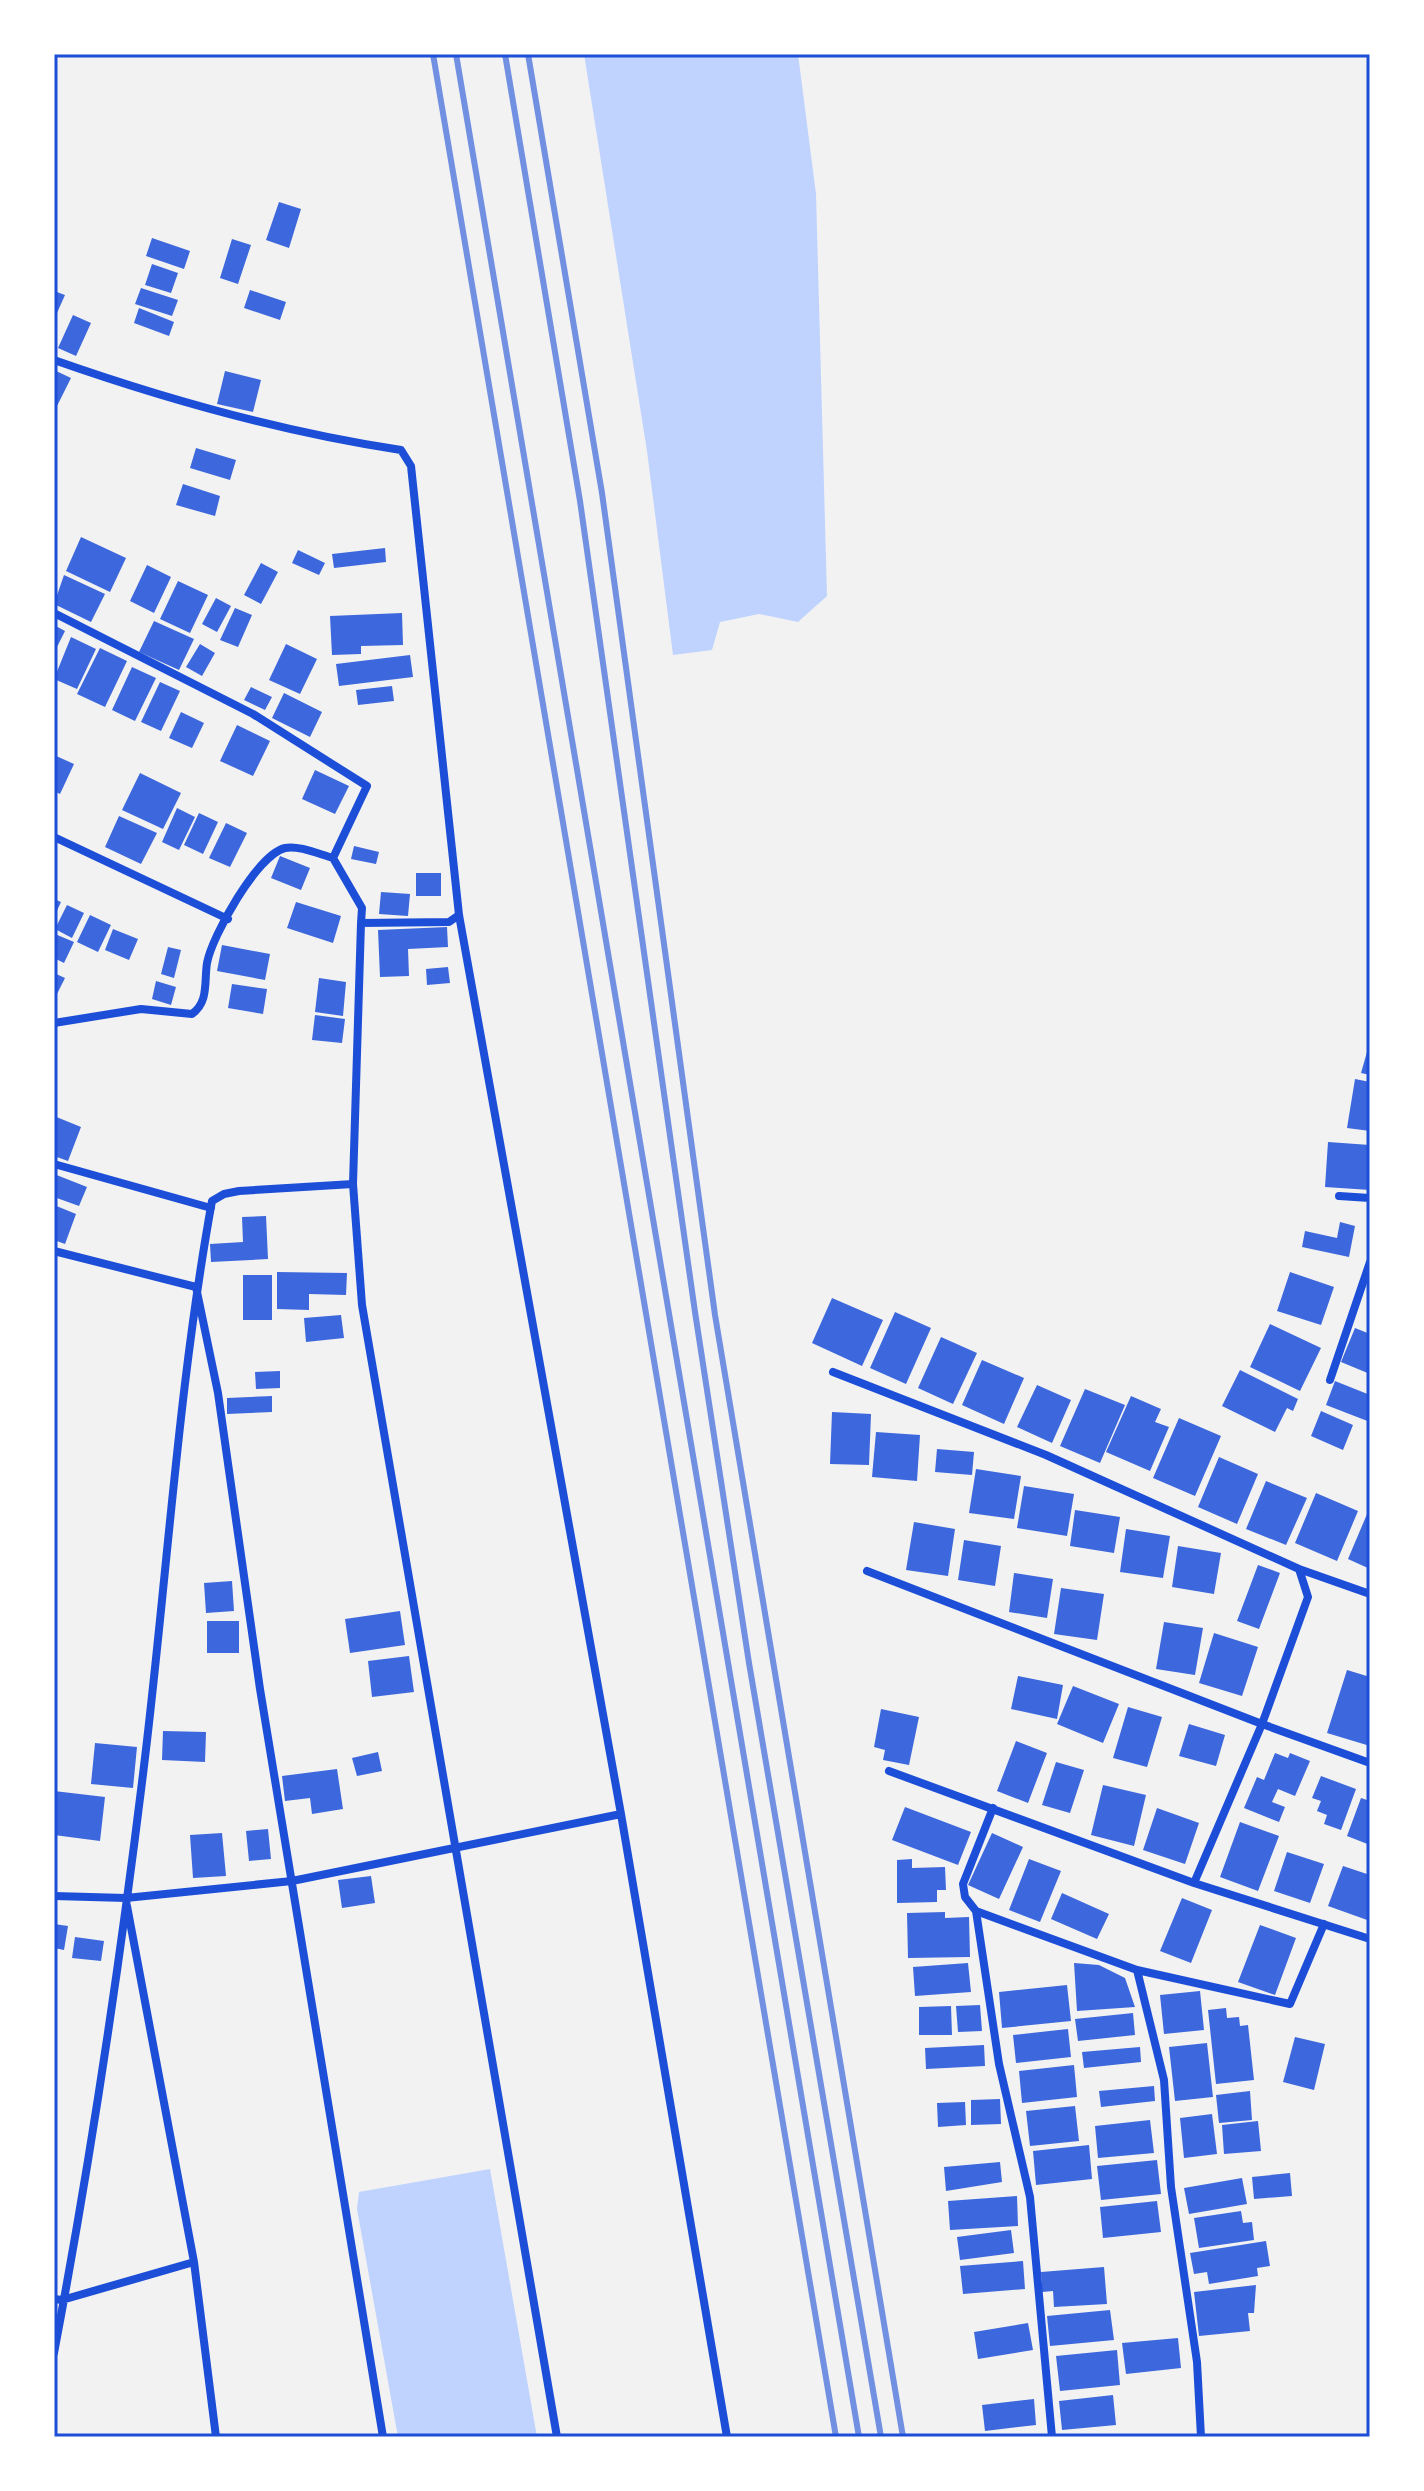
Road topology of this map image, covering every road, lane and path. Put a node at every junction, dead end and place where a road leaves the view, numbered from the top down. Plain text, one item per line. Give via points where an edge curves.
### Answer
1 (54, 360) edge
2 (54, 613) edge
3 (54, 837) edge
4 (333, 858) junction
5 (459, 915) junction
6 (228, 919) junction
7 (361, 923) junction
8 (54, 1023) edge
9 (54, 1164) edge
10 (353, 1184) junction
11 (1339, 1196) dead end
12 (1370, 1198) edge
13 (211, 1208) junction
14 (54, 1251) edge
15 (1370, 1262) edge
16 (196, 1287) junction
17 (833, 1372) dead end
18 (1330, 1380) dead end
19 (1299, 1569) junction
20 (867, 1571) dead end
21 (1370, 1594) edge
22 (1262, 1724) junction
23 (1370, 1763) edge
24 (889, 1771) dead end
25 (993, 1808) junction
26 (621, 1814) junction
27 (453, 1846) junction
28 (292, 1881) junction
29 (1194, 1883) junction
30 (54, 1896) edge
31 (126, 1898) junction
32 (976, 1911) junction
33 (1324, 1924) junction
34 (1370, 1939) edge
35 (1137, 1970) junction
36 (194, 2262) junction
37 (65, 2297) junction
38 (54, 2299) edge
39 (54, 2353) edge
40 (216, 2437) edge
41 (383, 2437) edge
42 (557, 2437) edge
43 (727, 2437) edge
44 (1052, 2437) edge
45 (1201, 2437) edge

1 - 5 street via 174,400 319,438 401,450 411,466 415,491
2 - 4 street via 253,714 367,786
3 - 6 street
4 - 6 street via 289,847 277,851 248,882
4 - 7 street via 362,908
5 - 7 street via 449,922
5 - 26 street
6 - 8 street via 208,960 203,1002 192,1014 141,1009
7 - 10 street
9 - 13 street
10 - 13 street via 224,1194 212,1201
10 - 27 street via 362,1305
11 - 12 street
13 - 16 street
14 - 16 street
15 - 18 street
16 - 28 street via 218,1393
16 - 31 street
17 - 19 street via 1046,1455
19 - 21 street
19 - 22 street via 1308,1597
20 - 22 street
22 - 23 street
22 - 29 street
24 - 25 street
25 - 29 street
25 - 32 street via 963,1884
26 - 27 street
26 - 43 street
27 - 28 street
27 - 42 street
28 - 31 street
28 - 41 street
29 - 33 street
30 - 31 street
31 - 36 street
31 - 37 street via 88,2174
32 - 35 street
32 - 44 street via 999,2064 1030,2197
33 - 34 street
33 - 35 street via 1290,2004
35 - 45 street via 1164,2080 1171,2187 1197,2362
36 - 37 street
36 - 40 street
37 - 38 street
37 - 39 street

